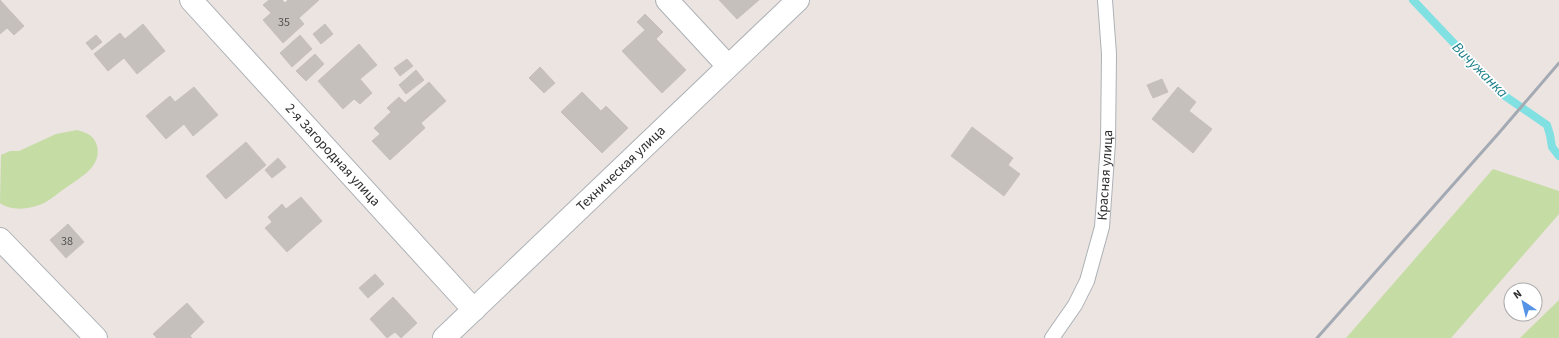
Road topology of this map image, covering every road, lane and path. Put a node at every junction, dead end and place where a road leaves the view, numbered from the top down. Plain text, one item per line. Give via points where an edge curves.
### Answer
1 (191, 0) edge
2 (667, 0) edge
3 (798, 0) edge
4 (1105, 0) edge
5 (728, 66) junction
6 (0, 239) edge
7 (474, 310) junction
8 (96, 338) edge
9 (444, 338) edge
10 (1052, 338) edge

1 - 7 street, 2-я Загородная улица
2 - 5 street
3 - 5 street, Техническая улица
4 - 10 lane, Красная улица via 1109,54 1108,143 1102,227 1087,281 1075,305
5 - 7 street, Техническая улица
6 - 8 street
7 - 9 street, Техническая улица

